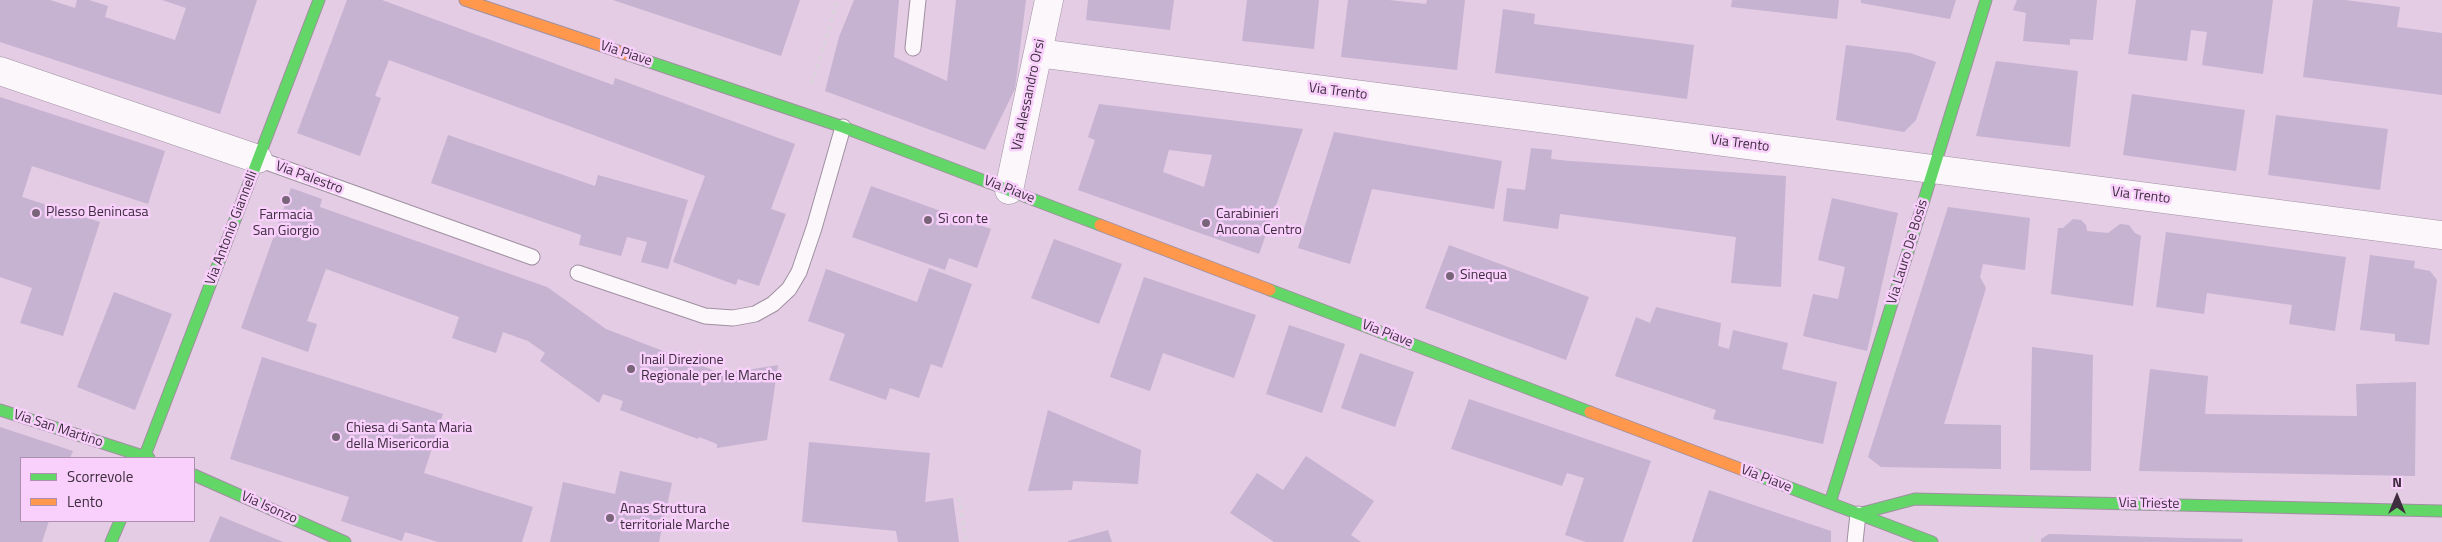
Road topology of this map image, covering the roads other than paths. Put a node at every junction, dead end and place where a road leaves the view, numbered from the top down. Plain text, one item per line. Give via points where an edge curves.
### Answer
1 (319, 0) edge
2 (465, 0) edge
3 (918, 0) edge
4 (1049, 0) edge
5 (1986, 0) edge
6 (913, 48) dead end
7 (1038, 53) junction
8 (0, 71) edge
9 (843, 126) junction
10 (258, 160) junction
11 (1934, 170) junction
12 (1009, 190) junction
13 (2442, 235) edge
14 (532, 257) dead end
15 (578, 274) dead end
16 (0, 410) edge
17 (72, 433) junction
18 (85, 450) dead end
19 (143, 457) edge
20 (146, 457) edge
21 (195, 475) edge
22 (1830, 503) junction
23 (2442, 511) edge
24 (1858, 514) junction
25 (105, 522) edge
26 (120, 522) edge
27 (105, 542) edge
28 (111, 542) edge
29 (345, 542) edge
30 (1855, 542) edge
31 (1932, 542) edge

1 - 10 main road, Via Antonio Giannelli
2 - 9 main road, Via Piave
3 - 6 lane
4 - 7 street, Via Alessandro Orsi
5 - 11 main road, Via Lauro De Bosis
7 - 11 street, Via Trento
7 - 12 street, Via Alessandro Orsi
8 - 10 street, Via Palestro
9 - 12 main road, Via Piave
9 - 15 lane via 799,272 789,289 773,304 755,314 733,318 705,316
10 - 14 lane, Via Palestro
10 - 20 main road, Via Antonio Giannelli
11 - 13 street, Via Trento
11 - 22 main road, Via Lauro De Bosis
12 - 22 main road, Via Piave
16 - 17 main road, Via San Martino
17 - 18 main road
17 - 19 main road, Via San Martino
21 - 29 main road, Via Isonzo
22 - 24 main road, Via Piave
23 - 24 main road, Via Trieste via 1915,499
24 - 30 lane
24 - 31 main road, Via Piave
25 - 27 main road
26 - 28 main road

